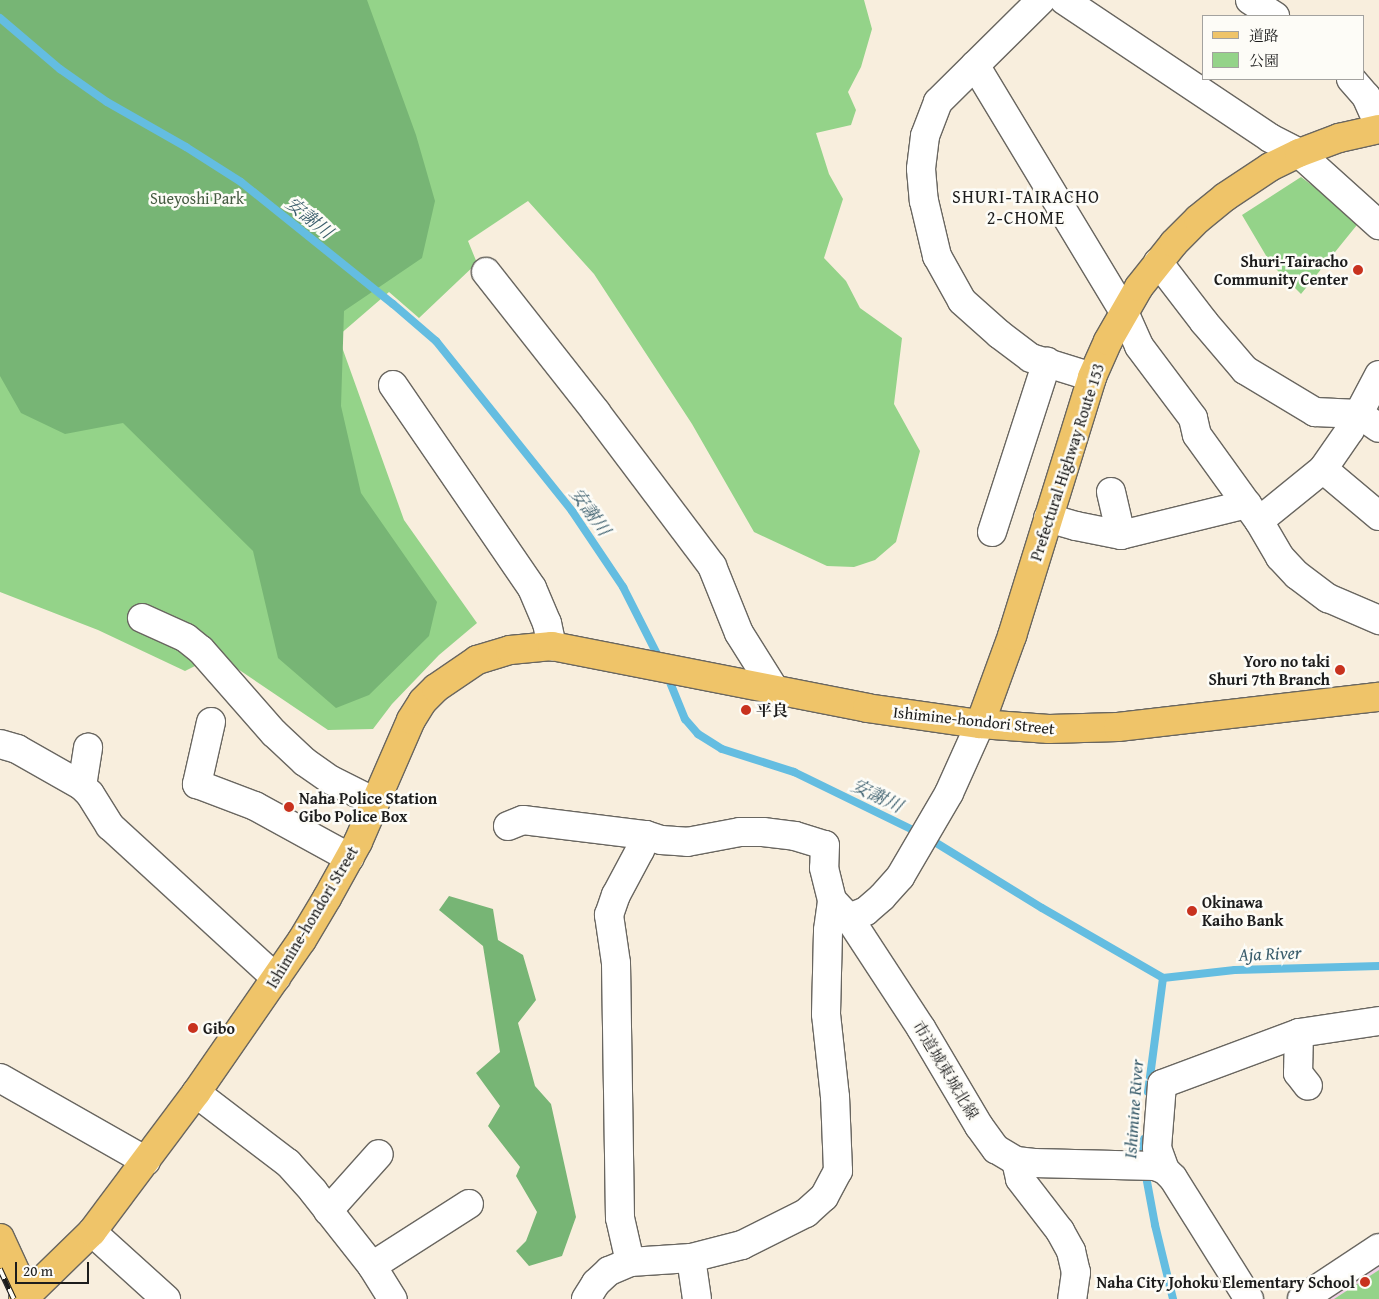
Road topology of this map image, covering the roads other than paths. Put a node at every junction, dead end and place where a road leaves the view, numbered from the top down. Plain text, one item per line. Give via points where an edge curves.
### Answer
1 (1041, 0) edge
2 (1064, 0) edge
3 (1250, 0) edge
4 (1273, 15) edge
5 (975, 64) junction
6 (1351, 80) edge
7 (1379, 125) edge
8 (1379, 129) edge
9 (1299, 154) junction
10 (1379, 225) edge
11 (1158, 262) junction
12 (486, 272) dead end
13 (1124, 312) junction
14 (1048, 362) junction
15 (1379, 375) edge
16 (1092, 377) junction
17 (393, 385) dead end
18 (1369, 421) edge
19 (1323, 469) junction
20 (1111, 492) dead end
21 (1253, 513) junction
22 (1379, 516) edge
23 (1048, 518) junction
24 (992, 532) dead end
25 (1121, 535) junction
26 (142, 618) dead end
27 (1379, 620) edge
28 (552, 646) junction
29 (776, 692) junction
30 (1379, 697) edge
31 (210, 722) dead end
32 (980, 724) junction
33 (0, 744) edge
34 (88, 747) dead end
35 (82, 786) junction
36 (375, 802) junction
37 (508, 826) dead end
38 (646, 835) junction
39 (350, 858) junction
40 (841, 909) junction
41 (276, 978) junction
42 (1379, 1021) edge
43 (1299, 1033) junction
44 (0, 1078) edge
45 (1308, 1086) dead end
46 (196, 1093) junction
47 (379, 1154) dead end
48 (146, 1161) junction
49 (1016, 1161) junction
50 (1160, 1168) junction
51 (469, 1204) dead end
52 (328, 1211) junction
53 (92, 1232) junction
54 (0, 1238) edge
55 (1379, 1248) edge
56 (690, 1258) junction
57 (630, 1262) junction
58 (372, 1266) junction
59 (26, 1298) edge
60 (166, 1299) edge
61 (393, 1299) edge
62 (586, 1299) edge
63 (697, 1299) edge
64 (1072, 1299) edge
65 (1249, 1299) edge
66 (1302, 1299) edge

1 - 5 street
2 - 9 street
3 - 4 street
5 - 13 street
5 - 14 street via 938,102 925,136 920,169 937,256 962,301 1031,358
6 - 7 street via 1366,96
8 - 9 main road, Prefectural Highway Route 153 via 1339,138
9 - 10 street
9 - 11 main road, Prefectural Highway Route 153 via 1270,167 1225,196 1198,219
11 - 13 main road, Prefectural Highway Route 153
11 - 18 street via 1245,370 1315,412
12 - 29 street via 712,566 739,633
13 - 16 main road, Prefectural Highway Route 153
13 - 21 street via 1139,346 1194,418 1197,435
14 - 16 street
14 - 24 street
15 - 18 street
16 - 23 main road, Prefectural Highway Route 153
17 - 28 street via 532,588 547,623
18 - 19 street
19 - 21 street
19 - 22 street
20 - 25 street
21 - 25 street
21 - 27 street via 1280,557 1297,575 1328,598
23 - 25 street
23 - 32 main road, Prefectural Highway Route 153 via 1004,662
26 - 36 street via 186,638 201,650 274,733 305,762 331,780
28 - 29 main road, Ishimine-hondori Street
28 - 36 main road, Ishimine-hondori Street via 493,654 462,668 436,688 411,720
29 - 32 main road, Ishimine-hondori Street
30 - 32 main road, Ishimine-hondori Street via 1118,727 1049,729
31 - 39 street via 198,784 255,806
32 - 40 street via 960,773 900,877 866,911
33 - 35 street via 17,749
34 - 35 street
35 - 41 street via 110,826
36 - 39 main road, Ishimine-hondori Street
37 - 38 street via 523,820
38 - 40 street via 687,842 740,832 763,832 825,845 824,868
38 - 57 street via 609,915 616,963 620,1218
39 - 41 main road, Ishimine-hondori Street
40 - 49 street, 市道城東城北線 via 921,1028 979,1126 996,1149
40 - 56 street via 828,930 826,1014 835,1097 838,1171 824,1196 806,1213 742,1245
41 - 46 main road, Ishimine-hondori Street
42 - 43 street
43 - 45 street via 1298,1073
43 - 50 street via 1162,1084 1157,1148
44 - 48 street
46 - 48 main road, Ishimine-hondori Street
46 - 52 street via 288,1163
47 - 52 street
48 - 53 main road, Ishimine-hondori Street
49 - 50 street, 市道城東城北線
49 - 64 street via 1020,1179 1060,1231 1071,1251 1076,1272
50 - 65 street via 1173,1178
51 - 58 street
52 - 58 street
53 - 59 main road, Ishimine-hondori Street
53 - 60 street
54 - 59 main road
55 - 66 street
56 - 57 street
56 - 63 street
57 - 62 street via 609,1271
58 - 61 street

